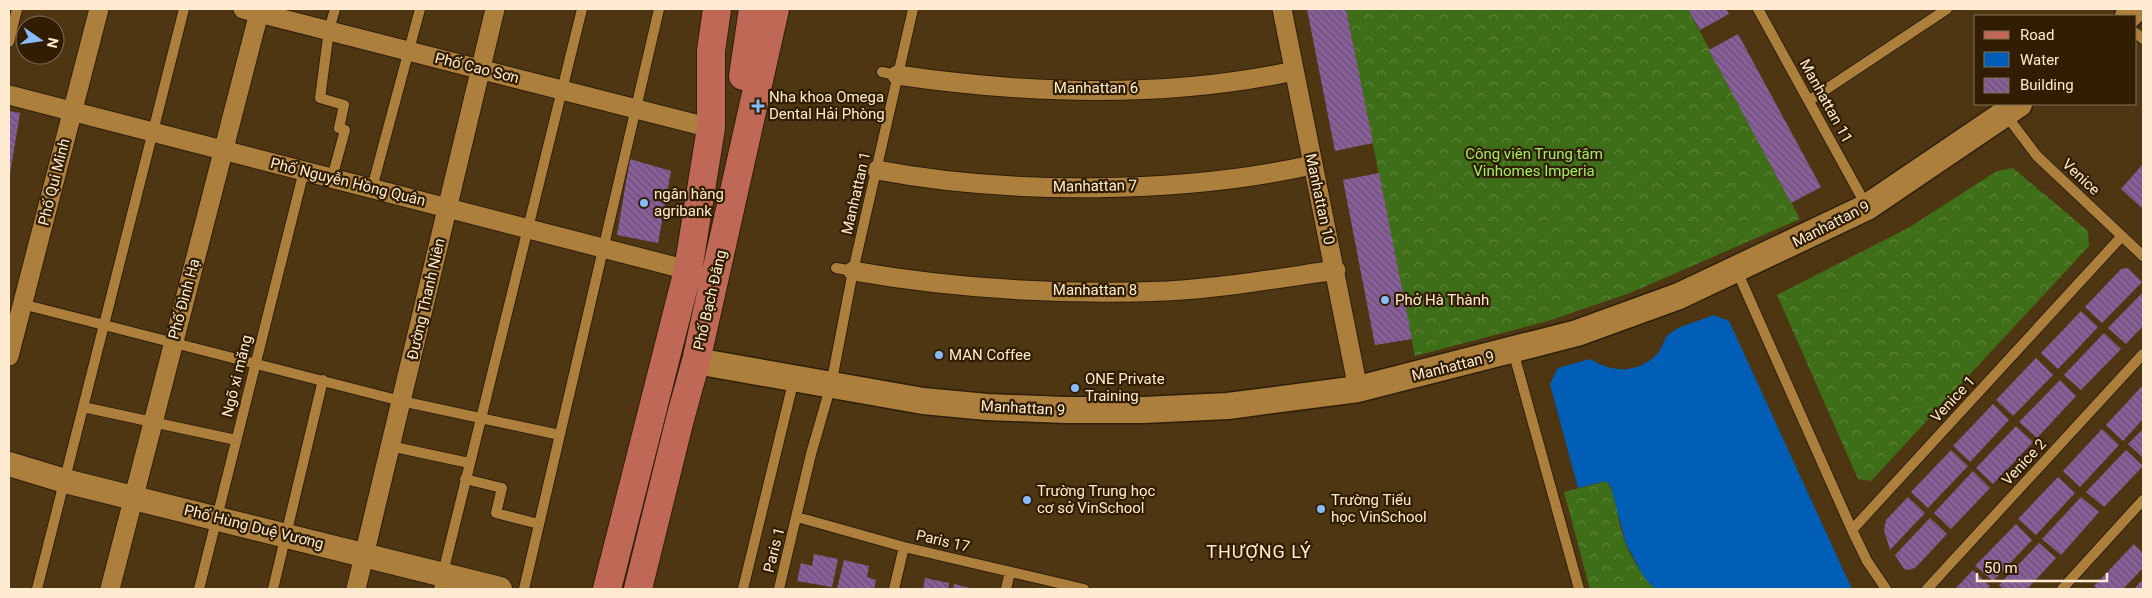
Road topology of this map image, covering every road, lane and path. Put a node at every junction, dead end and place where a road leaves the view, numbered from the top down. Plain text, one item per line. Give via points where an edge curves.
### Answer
1 (16, 9) edge
2 (99, 9) edge
3 (184, 9) edge
4 (335, 9) edge
5 (420, 9) edge
6 (495, 9) edge
7 (582, 9) edge
8 (659, 9) edge
9 (717, 9) edge
10 (736, 9) edge
11 (753, 9) edge
12 (775, 9) edge
13 (913, 9) edge
14 (1282, 9) edge
15 (1760, 9) edge
16 (1947, 9) edge
17 (254, 10) edge
18 (329, 30) junction
19 (9, 42) edge
20 (409, 51) junction
21 (480, 68) junction
22 (1294, 71) junction
23 (890, 74) junction
24 (562, 89) junction
25 (9, 95) edge
26 (1810, 100) junction
27 (636, 108) junction
28 (2012, 109) edge
29 (72, 111) junction
30 (712, 128) junction
31 (153, 132) junction
32 (223, 150) junction
33 (1312, 165) junction
34 (876, 170) junction
35 (304, 171) junction
36 (738, 172) junction
37 (332, 178) junction
38 (372, 188) junction
39 (447, 208) junction
40 (1867, 208) junction
41 (527, 228) junction
42 (2122, 236) junction
43 (604, 248) junction
44 (2143, 256) edge
45 (844, 269) junction
46 (688, 270) junction
47 (1336, 270) junction
48 (1737, 271) junction
49 (22, 304) junction
50 (104, 324) junction
51 (173, 342) junction
52 (1513, 351) junction
53 (2143, 354) edge
54 (9, 356) edge
55 (696, 362) junction
56 (256, 363) junction
57 (794, 378) junction
58 (323, 380) junction
59 (831, 385) junction
60 (1358, 389) junction
61 (401, 401) junction
62 (83, 407) junction
63 (481, 418) junction
64 (153, 422) junction
65 (560, 435) junction
66 (236, 440) junction
67 (390, 446) junction
68 (469, 463) junction
69 (9, 464) edge
70 (466, 479) junction
71 (65, 481) junction
72 (134, 497) junction
73 (2143, 500) edge
74 (797, 517) junction
75 (217, 518) junction
76 (539, 524) junction
77 (1852, 530) junction
78 (287, 535) junction
79 (904, 547) junction
80 (365, 554) junction
81 (1010, 572) junction
82 (440, 582) edge
83 (37, 589) edge
84 (110, 589) edge
85 (199, 589) edge
86 (274, 589) edge
87 (356, 589) edge
88 (500, 589) edge
89 (524, 589) edge
90 (607, 589) edge
91 (638, 589) edge
92 (744, 589) edge
93 (780, 589) edge
94 (894, 589) edge
95 (1006, 589) edge
96 (1084, 589) edge
97 (1580, 589) edge
98 (1886, 589) edge
99 (1927, 589) edge
100 (2062, 589) edge

1 - 19 lane
2 - 29 street, Phố Qui Minh
3 - 31 lane
4 - 18 lane
5 - 20 lane
6 - 21 street, Đường Thanh Niên
7 - 24 lane
8 - 27 lane
9 - 30 main road, Phố Bạch Đằng via 711,51
10 - 30 main road via 724,53
11 - 36 main road via 739,106
12 - 36 main road, Phố Bạch Đằng
13 - 23 lane, Manhattan 1
14 - 22 street, Manhattan 10
15 - 26 lane, Manhattan 11
16 - 26 lane
17 - 18 street, Phố Cao Sơn
17 - 32 street, Phố Đình Hạ
18 - 20 street, Phố Cao Sơn
18 - 37 lane via 320,98 344,105 339,128 345,130
20 - 21 street, Phố Cao Sơn
20 - 38 lane
21 - 24 street, Phố Cao Sơn
21 - 39 street, Đường Thanh Niên
22 - 23 street, Manhattan 6 via 1252,80 1194,86 1107,90 981,85
22 - 33 street, Manhattan 10
23 - 34 lane, Manhattan 1
24 - 27 street, Phố Cao Sơn
24 - 41 lane
25 - 29 street, Phố Nguyễn Hồng Quân
26 - 40 lane, Manhattan 11
27 - 30 street, Phố Cao Sơn
27 - 43 lane
28 - 40 main road, Manhattan 9
28 - 42 lane, Venice via 2037,156
29 - 31 street, Phố Nguyễn Hồng Quân
29 - 49 street, Phố Qui Minh
30 - 46 main road, Phố Bạch Đằng
31 - 32 street, Phố Nguyễn Hồng Quân
31 - 50 lane
32 - 35 street, Phố Nguyễn Hồng Quân
32 - 51 street, Phố Đình Hạ
33 - 34 street, Manhattan 7 via 1272,174 1212,180 1064,187 910,176
33 - 47 street, Manhattan 10
34 - 45 lane, Manhattan 1
35 - 37 street, Phố Nguyễn Hồng Quân
35 - 56 lane, Ngõ xi măng
36 - 55 main road, Phố Bạch Đằng
37 - 38 street, Phố Nguyễn Hồng Quân
38 - 39 street, Phố Nguyễn Hồng Quân
39 - 41 street, Phố Nguyễn Hồng Quân
39 - 61 street, Đường Thanh Niên
40 - 48 main road, Manhattan 9
41 - 43 street, Phố Nguyễn Hồng Quân
41 - 63 lane
42 - 44 lane, Venice
42 - 77 lane, Venice 1
43 - 46 street, Phố Nguyễn Hồng Quân
43 - 65 lane
45 - 47 street, Manhattan 8 via 924,282 1076,292 1168,290
45 - 59 lane, Manhattan 1
46 - 90 main road, Phố Bạch Đằng
47 - 60 street, Manhattan 10
48 - 52 main road, Manhattan 9 via 1634,314
48 - 77 lane
49 - 50 lane
49 - 54 street, Phố Qui Minh
50 - 51 lane
50 - 62 lane
51 - 56 lane
51 - 64 street, Phố Đình Hạ
52 - 60 main road, Manhattan 9
52 - 97 lane
53 - 99 lane, Venice 2
55 - 57 main road, Manhattan 9
55 - 91 main road, Phố Bạch Đằng
56 - 58 lane
56 - 66 lane, Ngõ xi măng
57 - 59 main road, Manhattan 9
57 - 92 lane
58 - 61 lane
58 - 78 lane
59 - 60 main road, Manhattan 9 via 923,401 1066,410 1228,406
59 - 74 lane, Paris 1
61 - 63 lane
61 - 67 street, Đường Thanh Niên
62 - 64 lane
62 - 71 lane
63 - 65 lane
63 - 68 lane
64 - 66 lane
64 - 72 street, Phố Đình Hạ
65 - 76 lane
66 - 75 lane, Ngõ xi măng
67 - 68 lane
67 - 80 street, Đường Thanh Niên
68 - 70 lane
69 - 71 street, Phố Hùng Duệ Vương
70 - 76 lane via 502,488 496,513
70 - 82 lane
71 - 72 street, Phố Hùng Duệ Vương
71 - 83 lane
72 - 75 street, Phố Hùng Duệ Vương
72 - 84 street, Phố Đình Hạ
73 - 100 lane
74 - 79 lane, Paris 17
74 - 93 lane, Paris 1
75 - 78 street, Phố Hùng Duệ Vương
75 - 85 lane, Ngõ xi măng
76 - 89 lane
77 - 98 lane
78 - 80 street, Phố Hùng Duệ Vương
78 - 86 lane
79 - 81 lane, Paris 17
79 - 94 lane
80 - 82 street, Phố Hùng Duệ Vương
80 - 87 street, Đường Thanh Niên
81 - 95 lane
81 - 96 lane, Paris 17
82 - 88 street, Phố Hùng Duệ Vương

